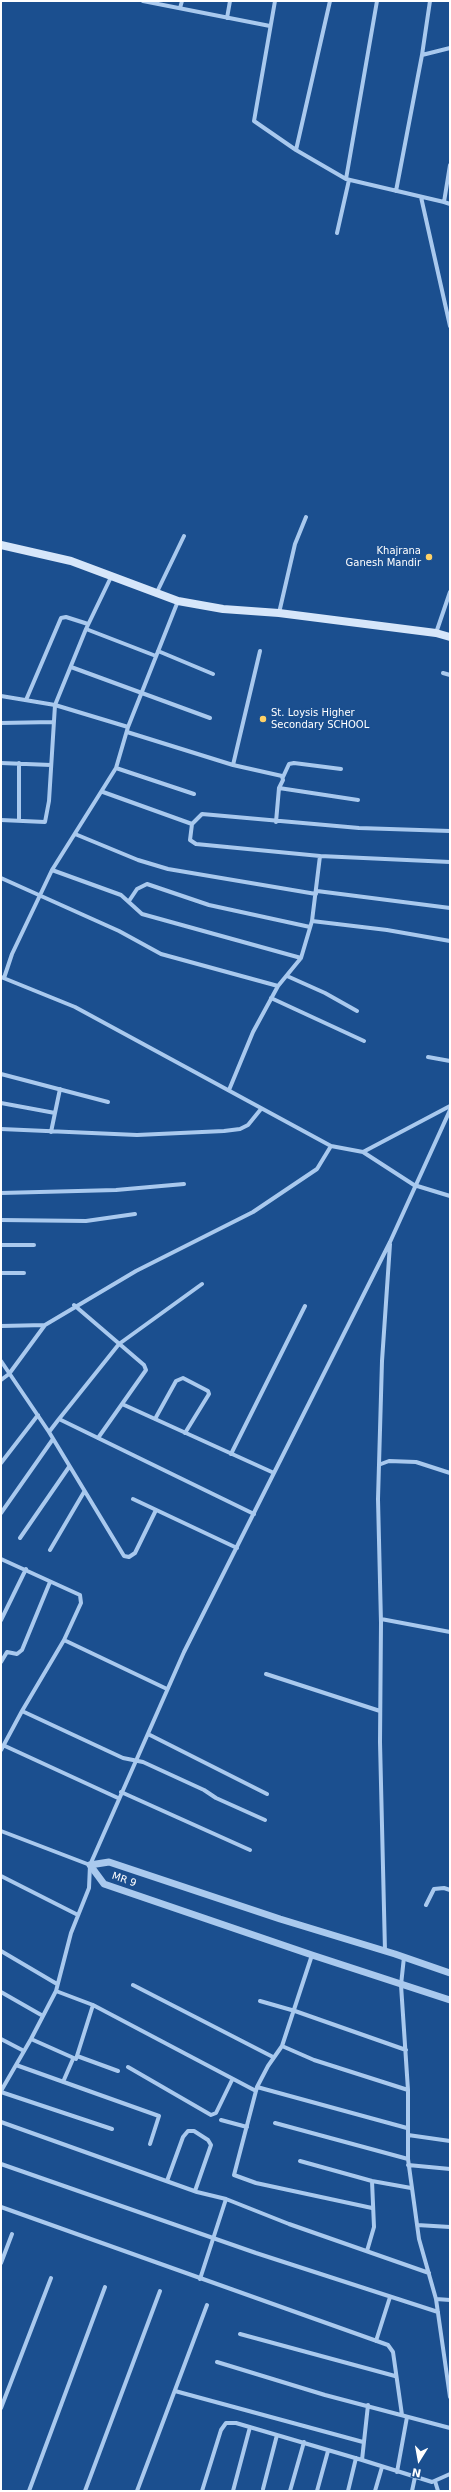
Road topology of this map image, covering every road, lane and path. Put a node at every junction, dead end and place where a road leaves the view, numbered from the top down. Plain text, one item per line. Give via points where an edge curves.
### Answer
1 (143, 1) edge
2 (182, 1) edge
3 (230, 1) edge
4 (275, 1) edge
5 (330, 1) edge
6 (377, 1) edge
7 (430, 1) edge
8 (180, 8) junction
9 (227, 18) junction
10 (270, 26) junction
11 (450, 48) edge
12 (422, 55) junction
13 (296, 150) junction
14 (450, 165) edge
15 (347, 180) junction
16 (396, 191) junction
17 (421, 196) junction
18 (444, 202) junction
19 (450, 204) edge
20 (337, 234) dead end
21 (450, 326) edge
22 (306, 517) dead end
23 (184, 536) dead end
24 (1, 544) edge
25 (112, 575) junction
26 (157, 592) junction
27 (450, 592) edge
28 (178, 601) junction
29 (279, 613) junction
30 (88, 624) junction
31 (86, 629) junction
32 (436, 633) junction
33 (450, 637) edge
34 (260, 651) dead end
35 (157, 654) junction
36 (71, 667) junction
37 (443, 673) dead end
38 (213, 674) dead end
39 (450, 675) edge
40 (142, 693) junction
41 (1, 696) edge
42 (26, 700) junction
43 (55, 705) junction
44 (210, 718) dead end
45 (53, 722) junction
46 (1, 723) edge
47 (128, 727) junction
48 (127, 732) junction
49 (1, 763) edge
50 (19, 763) junction
51 (51, 765) junction
52 (233, 765) junction
53 (116, 768) junction
54 (340, 769) dead end
55 (283, 777) junction
56 (279, 788) junction
57 (103, 792) junction
58 (194, 794) dead end
59 (358, 800) dead end
60 (1, 820) edge
61 (19, 820) junction
62 (276, 822) junction
63 (192, 824) junction
64 (450, 831) edge
65 (75, 834) junction
66 (320, 856) junction
67 (450, 862) edge
68 (52, 870) junction
69 (1, 878) edge
70 (316, 893) junction
71 (40, 894) junction
72 (129, 901) junction
73 (450, 908) edge
74 (312, 921) junction
75 (310, 927) junction
76 (450, 941) edge
77 (301, 958) junction
78 (287, 976) junction
79 (2, 977) edge
80 (278, 986) junction
81 (271, 998) junction
82 (357, 1012) dead end
83 (364, 1041) dead end
84 (428, 1058) dead end
85 (450, 1061) edge
86 (1, 1074) edge
87 (60, 1090) junction
88 (229, 1090) junction
89 (108, 1102) dead end
90 (1, 1103) edge
91 (450, 1106) edge
92 (260, 1109) junction
93 (450, 1110) edge
94 (55, 1113) junction
95 (1, 1129) edge
96 (51, 1132) junction
97 (331, 1146) junction
98 (363, 1152) junction
99 (184, 1184) dead end
100 (414, 1185) junction
101 (1, 1193) edge
102 (450, 1196) edge
103 (135, 1214) dead end
104 (1, 1220) edge
105 (390, 1242) junction
106 (1, 1245) edge
107 (34, 1245) dead end
108 (1, 1273) edge
109 (24, 1273) dead end
110 (202, 1284) dead end
111 (74, 1305) junction
112 (305, 1306) dead end
113 (45, 1325) junction
114 (1, 1326) edge
115 (119, 1344) junction
116 (1, 1361) edge
117 (9, 1374) junction
118 (2, 1381) edge
119 (122, 1404) junction
120 (38, 1415) junction
121 (59, 1418) junction
122 (155, 1419) junction
123 (49, 1432) junction
124 (185, 1433) junction
125 (98, 1438) junction
126 (53, 1439) junction
127 (231, 1454) junction
128 (1, 1463) edge
129 (381, 1464) junction
130 (69, 1467) junction
131 (274, 1473) junction
132 (450, 1473) edge
133 (84, 1492) junction
134 (133, 1499) dead end
135 (156, 1510) junction
136 (1, 1513) edge
137 (254, 1514) junction
138 (20, 1538) dead end
139 (237, 1548) junction
140 (50, 1550) dead end
141 (1, 1559) edge
142 (26, 1569) junction
143 (50, 1582) junction
144 (381, 1619) junction
145 (1, 1620) edge
146 (450, 1632) edge
147 (64, 1640) junction
148 (1, 1662) edge
149 (266, 1674) dead end
150 (167, 1690) junction
151 (22, 1711) junction
152 (380, 1711) junction
153 (148, 1734) junction
154 (4, 1746) junction
155 (1, 1750) edge
156 (136, 1760) junction
157 (121, 1792) junction
158 (268, 1794) dead end
159 (118, 1798) junction
160 (265, 1820) dead end
161 (1, 1831) edge
162 (250, 1850) dead end
163 (90, 1864) junction
164 (1, 1876) edge
165 (450, 1890) edge
166 (426, 1905) dead end
167 (78, 1915) junction
168 (1, 1951) edge
169 (385, 1951) junction
170 (312, 1955) junction
171 (404, 1957) junction
172 (450, 1973) edge
173 (57, 1984) junction
174 (133, 1985) dead end
175 (401, 1985) junction
176 (56, 1991) junction
177 (1, 1992) edge
178 (450, 2000) edge
179 (260, 2001) dead end
180 (93, 2005) junction
181 (295, 2011) junction
182 (43, 2016) junction
183 (1, 2038) edge
184 (32, 2039) junction
185 (282, 2046) junction
186 (406, 2050) junction
187 (24, 2051) junction
188 (77, 2056) junction
189 (273, 2057) junction
190 (73, 2059) junction
191 (16, 2065) junction
192 (128, 2067) dead end
193 (118, 2072) dead end
194 (232, 2080) junction
195 (63, 2082) junction
196 (257, 2089) junction
197 (408, 2090) junction
198 (1, 2092) edge
199 (221, 2120) dead end
200 (1, 2122) edge
201 (275, 2124) dead end
202 (247, 2127) junction
203 (112, 2128) dead end
204 (407, 2128) junction
205 (408, 2135) junction
206 (450, 2141) edge
207 (150, 2144) dead end
208 (408, 2159) junction
209 (300, 2161) dead end
210 (1, 2164) edge
211 (408, 2165) junction
212 (450, 2169) edge
213 (167, 2181) junction
214 (372, 2181) junction
215 (411, 2188) junction
216 (195, 2191) junction
217 (226, 2199) junction
218 (1, 2207) edge
219 (372, 2208) junction
220 (417, 2225) junction
221 (450, 2227) edge
222 (12, 2234) dead end
223 (212, 2237) junction
224 (367, 2251) junction
225 (1, 2263) edge
226 (429, 2273) junction
227 (51, 2278) dead end
228 (200, 2279) junction
229 (106, 2287) dead end
230 (160, 2291) dead end
231 (390, 2297) junction
232 (436, 2298) junction
233 (450, 2300) edge
234 (207, 2305) dead end
235 (438, 2312) junction
236 (240, 2334) dead end
237 (376, 2341) junction
238 (217, 2362) dead end
239 (395, 2376) junction
240 (175, 2391) junction
241 (450, 2397) edge
242 (368, 2405) junction
243 (1, 2408) edge
244 (402, 2415) junction
245 (407, 2417) junction
246 (250, 2427) junction
247 (450, 2428) edge
248 (277, 2435) junction
249 (304, 2442) junction
250 (363, 2442) junction
251 (328, 2451) junction
252 (356, 2458) junction
253 (362, 2460) junction
254 (382, 2467) junction
255 (397, 2472) junction
256 (450, 2474) edge
257 (416, 2477) junction
258 (435, 2481) junction
259 (263, 2489) dead end
260 (29, 2491) edge
261 (85, 2491) edge
262 (137, 2491) edge
263 (202, 2491) edge
264 (232, 2491) edge
265 (290, 2491) edge
266 (317, 2491) edge
267 (348, 2491) edge
268 (375, 2491) edge
269 (412, 2491) edge
270 (438, 2491) edge

1 - 8 street
2 - 8 street
3 - 9 street
4 - 10 street
5 - 13 street
6 - 15 street
7 - 12 street
8 - 9 street
9 - 10 street
10 - 13 street via 254,121
11 - 12 street
12 - 16 street
13 - 15 street
14 - 18 street
15 - 16 street
15 - 20 street
16 - 17 street
17 - 18 street
17 - 21 street
18 - 19 street
22 - 29 street via 295,544
23 - 26 street
24 - 25 main road via 71,561
25 - 26 main road
25 - 30 street
26 - 28 main road
27 - 32 street
28 - 29 main road via 223,609
28 - 35 street
29 - 32 main road
30 - 31 street
30 - 42 street via 66,616 61,618
31 - 35 street
31 - 36 street
32 - 33 main road
34 - 52 street
35 - 38 street
35 - 40 street
36 - 40 street
36 - 43 street
37 - 39 street
40 - 44 street
40 - 47 street
41 - 42 street
42 - 43 street
43 - 45 street
43 - 47 street
45 - 46 street
45 - 51 street
47 - 48 street
48 - 52 street
48 - 53 street
49 - 50 street
50 - 51 street
50 - 61 street
51 - 61 street via 45,822
52 - 55 street
53 - 57 street
53 - 58 street
54 - 55 street via 294,763 290,764
55 - 56 street
56 - 59 street
56 - 62 street
57 - 63 street
57 - 65 street
60 - 61 street
62 - 63 street via 202,814
62 - 64 street
63 - 66 street via 190,840 196,844
65 - 68 street
65 - 70 street via 138,860 168,869
66 - 67 street
66 - 70 street
68 - 71 street
68 - 72 street via 121,895
69 - 71 street
70 - 73 street
70 - 74 street
71 - 79 street
71 - 80 street via 161,954
72 - 75 street via 137,889 147,884 208,905
72 - 77 street via 142,914
74 - 75 street
74 - 76 street
75 - 77 street
77 - 78 street
78 - 80 street
78 - 82 street via 325,993
79 - 88 street via 75,1007
80 - 81 street
81 - 83 street
81 - 88 street via 253,1032
84 - 85 street
86 - 87 street
87 - 89 street
87 - 94 street
88 - 92 street
90 - 94 street
91 - 98 street
92 - 96 street via 248,1125 240,1129 137,1136
92 - 97 street
93 - 100 street
94 - 96 street
95 - 96 street
97 - 98 street
97 - 111 street via 317,1169 253,1212 202,1236
98 - 100 street
99 - 101 street via 116,1190
100 - 102 street
100 - 105 street
103 - 104 street via 86,1221
105 - 129 street via 382,1362
105 - 131 street
106 - 107 street
108 - 109 street
110 - 115 street
111 - 113 street
111 - 115 street
112 - 127 street
113 - 114 street
113 - 117 street
115 - 119 street via 145,1366 146,1370
115 - 121 street
116 - 117 street
117 - 118 street
117 - 120 street
119 - 122 street
119 - 125 street
120 - 123 street
120 - 128 street
121 - 123 street
121 - 125 street
122 - 124 street
122 - 124 street via 176,1381 183,1378 208,1391 209,1394
123 - 126 street
124 - 127 street
125 - 137 street
126 - 130 street
126 - 136 street
127 - 131 street
129 - 132 street via 389,1461 416,1462
129 - 144 street via 378,1499
130 - 133 street
130 - 138 street
131 - 137 street
133 - 135 street via 124,1556 129,1557 135,1553
133 - 140 street
134 - 135 street
135 - 139 street
137 - 139 street
139 - 150 street
141 - 142 street
142 - 143 street
142 - 145 street
143 - 147 street via 78,1594 82,1603
143 - 148 street via 22,1650 17,1654 8,1652
144 - 146 street
144 - 152 street
147 - 150 street
147 - 151 street
149 - 152 street
150 - 153 street
151 - 154 street
151 - 156 street via 123,1758
152 - 169 street
153 - 156 street
153 - 158 street
154 - 155 street
154 - 159 street
156 - 157 street
156 - 160 street
157 - 159 street
157 - 162 street
159 - 163 street
161 - 163 street
163 - 167 street via 89,1888
163 - 169 street, MR 9 via 109,1862 280,1920
163 - 170 street, MR 9 via 104,1884
164 - 167 street
165 - 166 street via 434,1889
167 - 173 street
168 - 173 street
169 - 171 street, MR 9
170 - 175 street, MR 9
170 - 181 street
171 - 172 street, MR 9
171 - 175 street
173 - 176 street
174 - 189 street
175 - 178 street, MR 9
175 - 186 street
176 - 180 street
176 - 182 street
177 - 182 street
179 - 181 street
180 - 188 street
180 - 194 street
181 - 185 street
181 - 186 street
182 - 184 street
183 - 187 street
184 - 187 street
184 - 190 street
185 - 189 street
185 - 197 street via 314,2060
186 - 197 street
187 - 191 street
188 - 190 street
188 - 193 street
189 - 196 street
190 - 195 street
191 - 195 street
191 - 198 street
192 - 194 street via 211,2115 216,2113
194 - 196 street
195 - 207 street via 159,2116
196 - 202 street
196 - 204 street
197 - 204 street
198 - 203 street
199 - 202 street
200 - 213 street
201 - 208 street
202 - 219 street via 234,2175 256,2183
204 - 205 street
205 - 206 street
205 - 208 street
208 - 211 street
209 - 214 street
210 - 223 street
211 - 212 street
211 - 215 street
213 - 216 street
213 - 216 street via 183,2137 188,2131 194,2132 211,2144
214 - 215 street
214 - 219 street
215 - 220 street
216 - 217 street
217 - 223 street
217 - 224 street
218 - 228 street
219 - 224 street via 374,2227
220 - 221 street
220 - 226 street
222 - 225 street
223 - 228 street
223 - 231 street
224 - 226 street
226 - 232 street
227 - 243 street
228 - 237 street
229 - 260 street
230 - 261 street
231 - 235 street
231 - 237 street
232 - 233 street
232 - 235 street
234 - 240 street
235 - 241 street
236 - 239 street
237 - 239 street via 391,2347
238 - 242 street via 325,2395
239 - 244 street
240 - 250 street
240 - 262 street
242 - 244 street
242 - 250 street
244 - 245 street
245 - 247 street
245 - 255 street
246 - 248 street
246 - 263 street via 229,2422 224,2425
246 - 264 street
248 - 249 street
248 - 259 street
249 - 251 street
249 - 265 street
250 - 253 street
251 - 252 street
251 - 266 street
252 - 253 street
252 - 267 street
253 - 254 street
254 - 255 street
254 - 268 street
255 - 257 street
256 - 258 street
257 - 258 street
257 - 269 street
258 - 270 street

